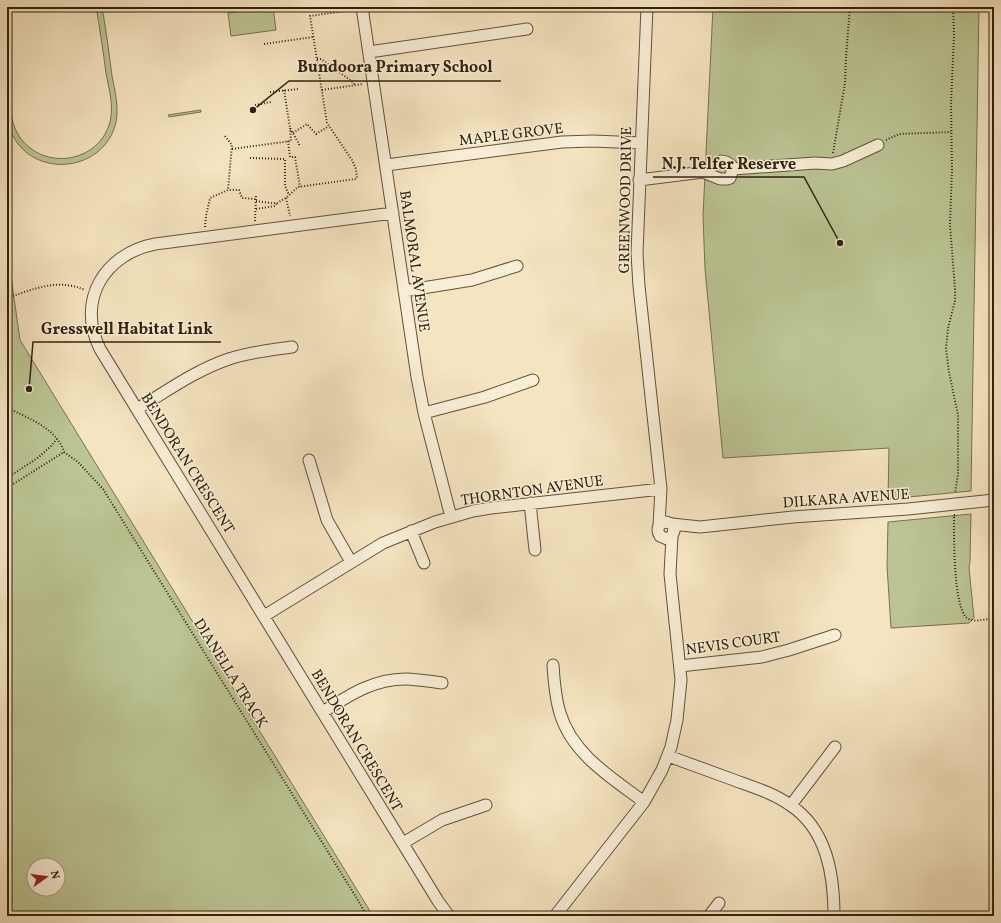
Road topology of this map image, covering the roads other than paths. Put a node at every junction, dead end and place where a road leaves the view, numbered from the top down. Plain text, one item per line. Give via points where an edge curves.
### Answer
1 (647, 7) edge
2 (357, 8) edge
3 (527, 29) dead end
4 (369, 52) junction
5 (641, 143) junction
6 (878, 145) road end
7 (386, 165) junction
8 (639, 180) junction
9 (393, 213) junction
10 (517, 266) dead end
11 (404, 291) junction
12 (292, 347) dead end
13 (533, 380) dead end
14 (137, 409) junction
15 (424, 413) junction
16 (309, 460) dead end
17 (661, 488) junction
18 (994, 500) edge
19 (530, 503) junction
20 (451, 516) junction
21 (672, 530) junction
22 (411, 531) junction
23 (660, 531) junction
24 (535, 550) dead end
25 (351, 562) junction
26 (424, 563) dead end
27 (670, 574) junction
28 (264, 616) junction
29 (835, 635) dead end
30 (553, 665) dead end
31 (680, 666) junction
32 (442, 683) dead end
33 (323, 712) junction
34 (835, 747) dead end
35 (668, 756) junction
36 (644, 802) junction
37 (486, 805) dead end
38 (791, 806) junction
39 (403, 843) junction
40 (719, 902) dead end
41 (450, 916) edge
42 (555, 916) edge
43 (709, 916) edge
44 (834, 916) edge

1 - 5 street, GREENWOOD DRIVE
2 - 4 street, BALMORAL AVENUE
3 - 4 street
4 - 7 street, BALMORAL AVENUE
5 - 7 street, MAPLE GROVE via 562,142
5 - 8 street, GREENWOOD DRIVE
6 - 8 street via 832,164 733,169 730,178 723,180 703,172
7 - 9 street, BALMORAL AVENUE
8 - 17 street, GREENWOOD DRIVE via 638,281
9 - 11 street, BALMORAL AVENUE
9 - 14 street, BENDORAN CRESCENT via 155,244 131,252 116,262 97,286 92,304 92,322 100,349
10 - 11 street via 472,280
11 - 15 street, BALMORAL AVENUE
12 - 14 street via 242,355 215,364
13 - 15 street via 485,397
14 - 28 street, BENDORAN CRESCENT
15 - 20 street, BALMORAL AVENUE
16 - 25 street via 327,520
17 - 19 street, THORNTON AVENUE
17 - 21 street, GREENWOOD DRIVE
17 - 23 street, GREENWOOD DRIVE
18 - 21 street, DILKARA AVENUE via 800,516
19 - 20 street, THORNTON AVENUE
19 - 24 street
20 - 22 street, THORNTON AVENUE
21 - 23 street via 667,539
21 - 23 street via 663,522
21 - 27 street, GREENWOOD DRIVE
22 - 25 street, THORNTON AVENUE via 383,543
22 - 26 street
23 - 27 street, GREENWOOD DRIVE
25 - 28 street, THORNTON AVENUE
27 - 31 street, GREENWOOD DRIVE
28 - 33 street, BENDORAN CRESCENT
29 - 31 street, NEVIS COURT via 767,656
30 - 36 street via 557,703 569,733 591,760
31 - 35 street, GREENWOOD DRIVE via 679,708
32 - 33 street via 408,679 385,681 362,689
33 - 39 street, BENDORAN CRESCENT
34 - 38 street
35 - 36 street, GREENWOOD DRIVE
35 - 38 street via 763,791
36 - 42 street, GREENWOOD DRIVE
37 - 39 street via 442,820
38 - 44 street via 810,824 825,850 832,874
39 - 41 street, BENDORAN CRESCENT
40 - 43 street

